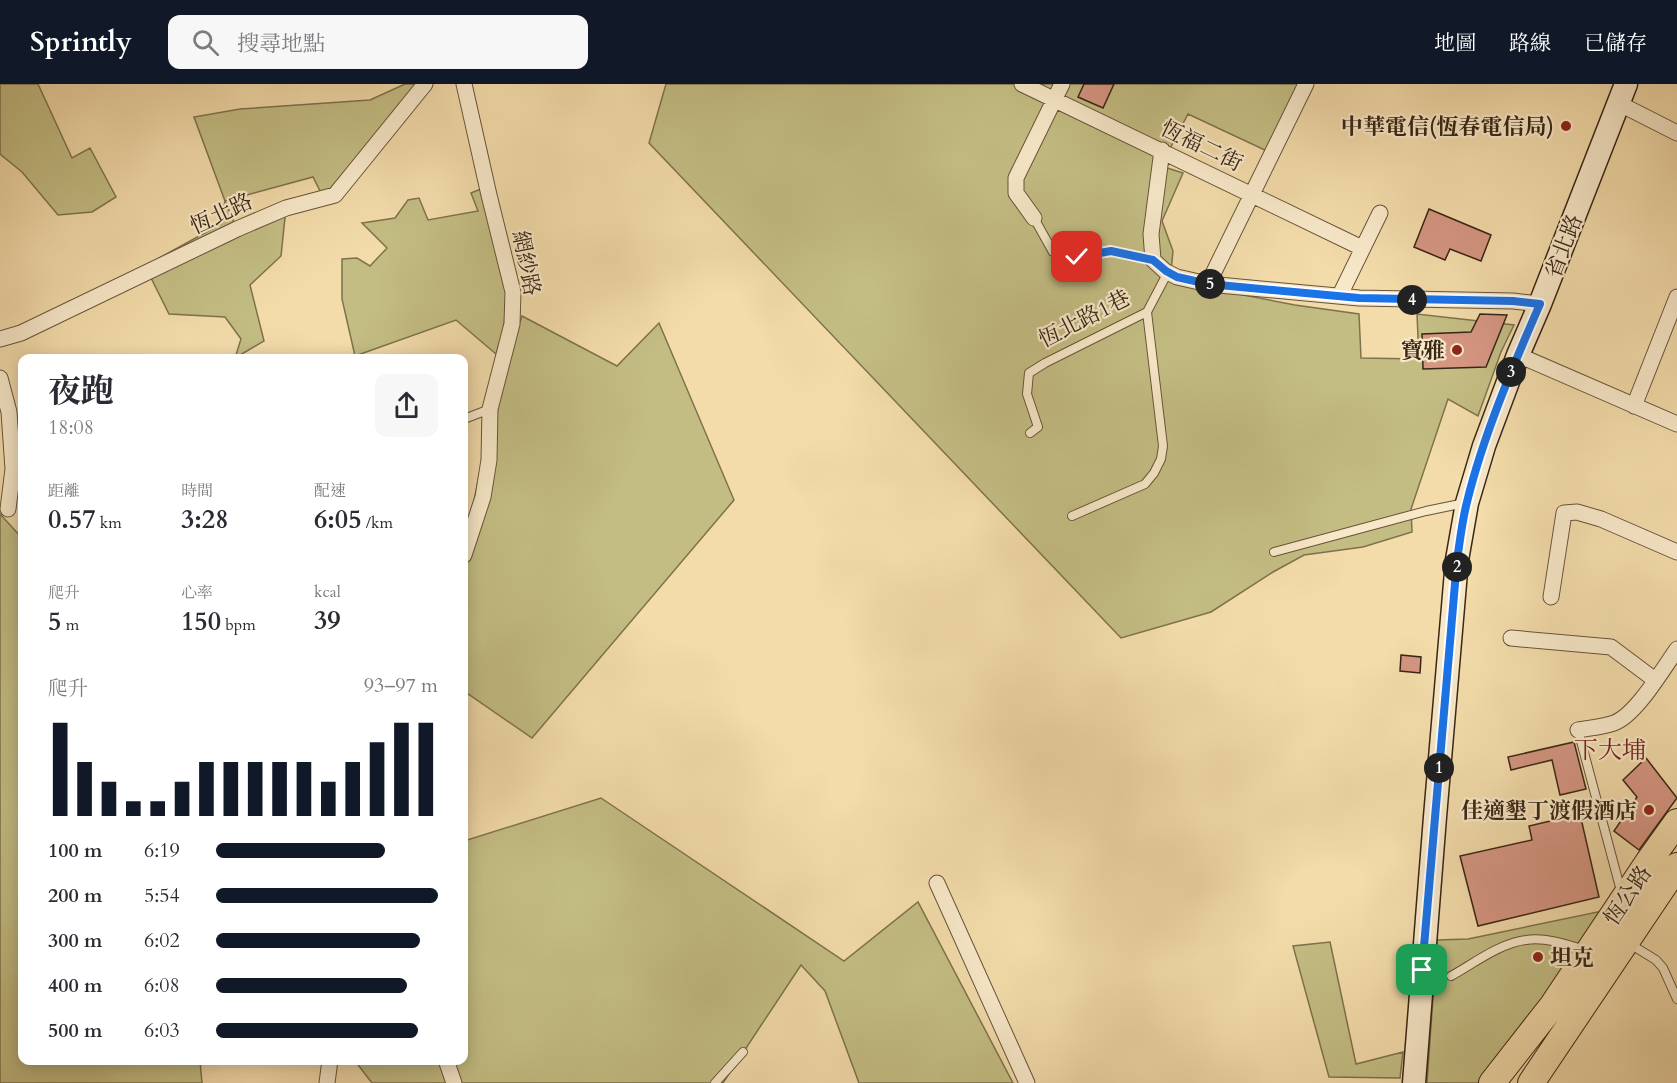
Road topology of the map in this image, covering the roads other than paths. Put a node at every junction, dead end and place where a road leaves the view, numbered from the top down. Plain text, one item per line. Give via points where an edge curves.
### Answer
1 (425, 84) edge
2 (464, 84) edge
3 (1022, 84) edge
4 (1062, 84) edge
5 (1303, 85) edge
6 (1622, 93) edge
7 (1054, 100) junction
8 (1677, 133) edge
9 (1162, 150) junction
10 (1252, 194) junction
11 (1380, 213) dead end
12 (1034, 218) joint
13 (1362, 248) junction
14 (1153, 260) junction
15 (1168, 272) junction
16 (1208, 284) junction
17 (1340, 295) junction
18 (1677, 297) edge
19 (1540, 304) junction
20 (1147, 312) junction
21 (0, 339) edge
22 (1518, 355) junction
23 (0, 378) edge
24 (1634, 406) junction
25 (490, 409) junction
26 (468, 417) edge
27 (1677, 424) edge
28 (1030, 433) dead end
29 (1467, 503) junction
30 (8, 509) dead end
31 (1072, 516) dead end
32 (468, 543) edge
33 (1274, 552) dead end
34 (1677, 552) edge
35 (1551, 597) dead end
36 (1511, 638) dead end
37 (1677, 649) edge
38 (1655, 680) junction
39 (1578, 730) joint
40 (1677, 822) edge
41 (1665, 869) edge
42 (937, 883) dead end
43 (1623, 900) junction
44 (1626, 941) junction
45 (1589, 951) junction
46 (1451, 976) dead end
47 (1677, 999) edge
48 (743, 1052) dead end
49 (329, 1065) edge
50 (448, 1065) edge
51 (327, 1083) edge
52 (454, 1083) edge
53 (715, 1083) edge
54 (1027, 1083) edge
55 (1414, 1083) edge
56 (1492, 1083) edge
57 (1531, 1083) edge

1 - 21 street, 恆北路 via 335,195 286,208 237,229 21,333
2 - 25 street, 網紗路 via 513,292 512,324
3 - 7 street, 恆福二街
4 - 7 street
5 - 10 street
6 - 8 street
6 - 19 main road, 省北路
7 - 9 street, 恆福二街
7 - 12 street via 1016,178 1016,193
9 - 10 street, 恆福二街
9 - 14 street via 1151,234
10 - 13 street, 恆福二街
10 - 16 street
11 - 13 street
12 - 14 lane via 1053,252 1065,258 1111,251
13 - 17 street
14 - 15 street
15 - 16 street
15 - 20 lane, 恆北路1巷
16 - 17 street
17 - 19 street
18 - 24 street
19 - 22 main road, 省北路
20 - 28 lane, 恆北路1巷 via 1029,373 1027,394 1038,427
20 - 31 lane via 1163,446 1161,459 1145,484
22 - 24 street
22 - 29 main road, 省北路
23 - 30 street via 9,412 13,469
24 - 27 street
25 - 26 lane
25 - 32 street, 網紗路 via 489,460 483,497
29 - 33 lane
29 - 55 main road, 省北路 via 1457,560
34 - 35 street via 1602,519 1578,512 1564,513
36 - 38 street via 1611,646
37 - 38 street
38 - 39 street via 1624,718 1614,724
39 - 43 lane
40 - 41 main road, 恆公路
41 - 43 main road, 恆公路
41 - 44 main road, 恆公路
42 - 54 street
43 - 45 main road, 恆公路
44 - 47 lane via 1656,960
44 - 57 main road, 恆公路
45 - 46 lane via 1527,939 1507,945
45 - 56 main road, 恆公路
48 - 53 lane
49 - 51 street
50 - 52 street

